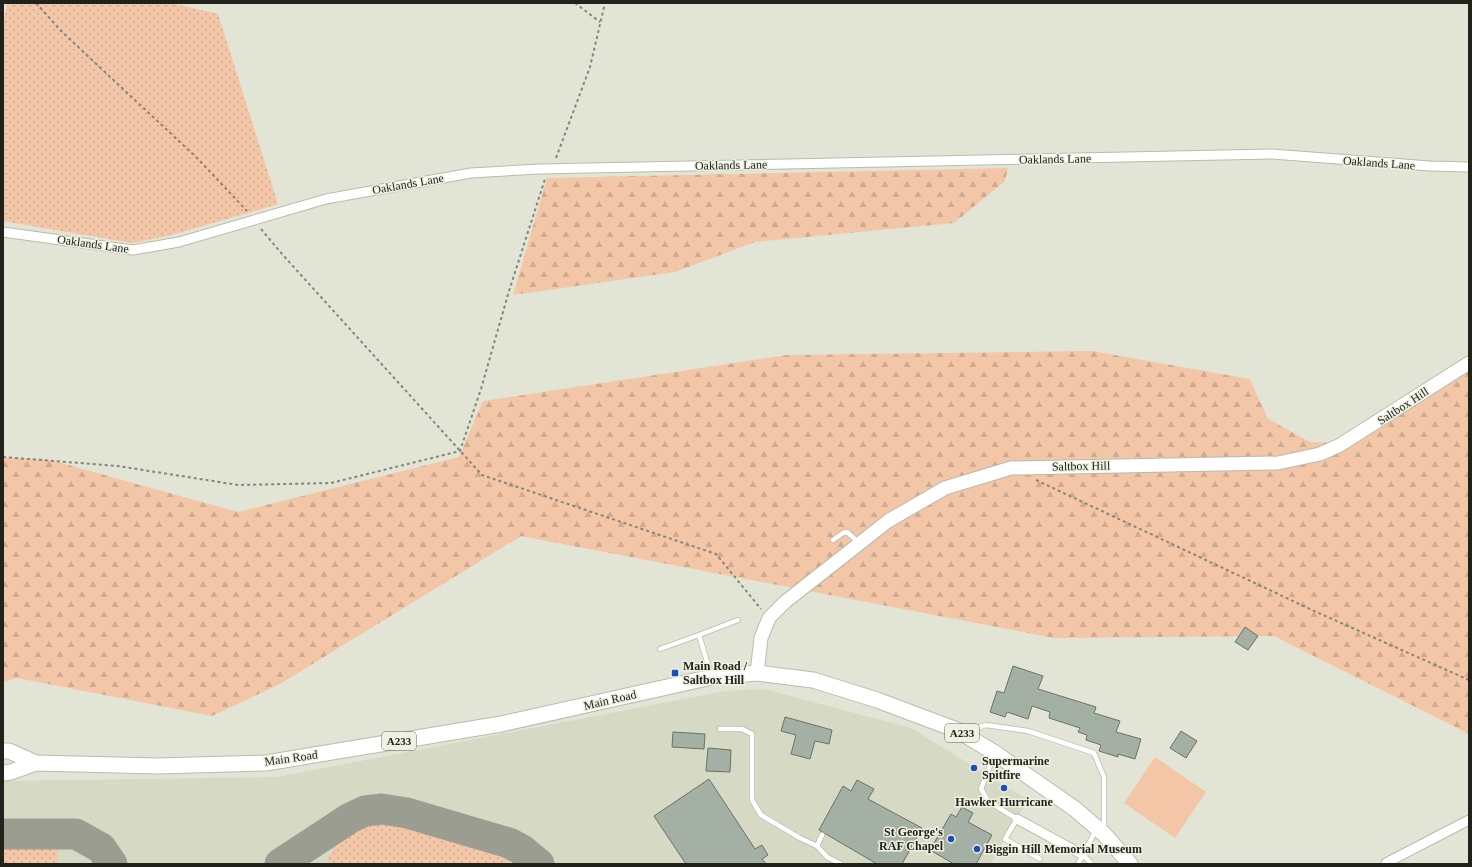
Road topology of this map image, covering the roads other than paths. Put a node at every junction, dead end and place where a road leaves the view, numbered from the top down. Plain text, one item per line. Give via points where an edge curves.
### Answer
1 (1469, 167) edge
2 (3, 232) edge
3 (1469, 364) edge
4 (833, 540) dead end
5 (860, 544) junction
6 (738, 620) dead end
7 (699, 635) junction
8 (660, 649) dead end
9 (758, 673) junction
10 (712, 677) junction
11 (720, 729) dead end
12 (962, 733) junction
13 (3, 751) edge
14 (995, 753) junction
15 (36, 763) junction
16 (3, 773) edge
17 (1017, 819) junction
18 (1469, 820) edge
19 (1101, 831) junction
20 (822, 835) dead end
21 (817, 846) junction
22 (1083, 855) junction
23 (1040, 859) dead end
24 (841, 864) edge
25 (1078, 864) edge
26 (1092, 864) edge
27 (1130, 864) edge
28 (1386, 864) edge

1 - 2 street, Oaklands Lane via 1272,154 548,169 471,173 326,199 179,242 133,250
3 - 5 street, Saltbox Hill via 1359,434 1320,454 1278,463 1011,468 945,488 888,522
4 - 5 lane via 847,532
5 - 9 street, Saltbox Hill via 785,602 769,618 761,638
6 - 7 lane
7 - 8 lane
7 - 10 lane
9 - 10 main road, Main Road / A233
9 - 12 main road, Main Road / A233 via 813,680 877,700
10 - 15 main road, Main Road / A233 via 501,724 266,763 157,766
11 - 21 lane via 742,729 752,734 752,800 761,815
12 - 14 main road, Main Road / A233
12 - 19 lane via 986,725 1028,731 1094,753 1104,777
13 - 15 main road, Main Road / A233 via 9,751
14 - 17 lane via 981,789 988,801
14 - 19 main road, Main Road / A233 via 1075,808
15 - 16 main road, Main Road / A233
17 - 22 street
17 - 23 lane via 1005,839
18 - 28 street
19 - 22 lane
19 - 27 main road, Main Road / A233
20 - 21 lane
21 - 24 lane via 827,857
22 - 25 lane
22 - 26 lane

